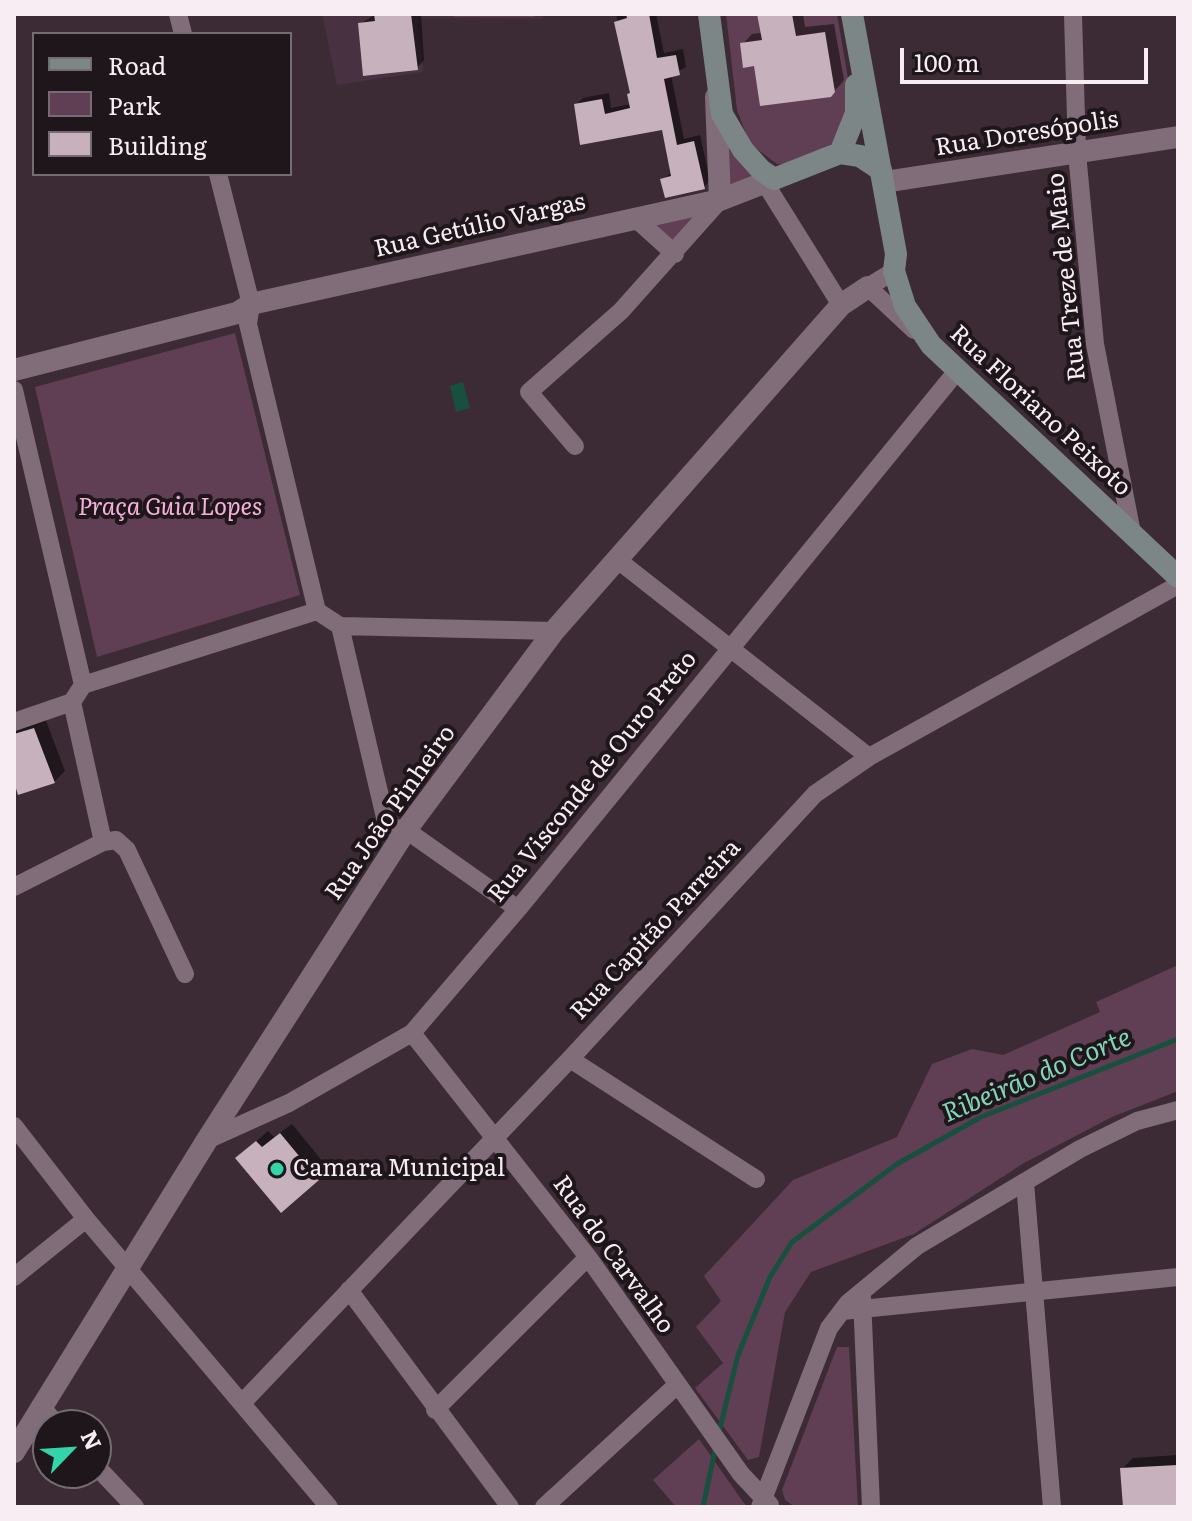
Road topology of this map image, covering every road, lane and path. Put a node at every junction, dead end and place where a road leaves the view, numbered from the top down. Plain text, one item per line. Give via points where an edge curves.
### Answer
1 (709, 14) edge
2 (1073, 14) edge
3 (855, 25) edge
4 (715, 78) junction
5 (1178, 137) edge
6 (840, 153) junction
7 (1077, 153) junction
8 (218, 176) edge
9 (882, 176) junction
10 (769, 181) junction
11 (720, 200) junction
12 (635, 218) junction
13 (675, 254) junction
14 (885, 286) junction
15 (841, 305) junction
16 (245, 314) junction
17 (14, 370) edge
18 (957, 371) junction
19 (14, 390) edge
20 (575, 446) dead end
21 (1132, 533) junction
22 (619, 561) junction
23 (1174, 564) edge
24 (1178, 585) edge
25 (317, 611) junction
26 (340, 626) junction
27 (554, 631) junction
28 (730, 647) junction
29 (83, 685) junction
30 (72, 702) junction
31 (14, 722) edge
32 (869, 757) junction
33 (406, 830) junction
34 (103, 842) junction
35 (14, 887) edge
36 (518, 909) junction
37 (185, 974) dead end
38 (412, 1033) junction
39 (570, 1059) junction
40 (1178, 1110) edge
41 (14, 1126) edge
42 (495, 1136) junction
43 (207, 1140) junction
44 (756, 1179) dead end
45 (1025, 1183) junction
46 (86, 1219) junction
47 (588, 1257) junction
48 (127, 1268) junction
49 (14, 1277) edge
50 (1178, 1277) edge
51 (349, 1290) junction
52 (1034, 1293) junction
53 (855, 1304) junction
54 (677, 1385) junction
55 (243, 1402) junction
56 (40, 1406) junction
57 (43, 1409) edge
58 (435, 1410) junction
59 (14, 1452) edge
60 (112, 1483) edge
61 (764, 1504) edge
62 (135, 1507) edge
63 (329, 1507) edge
64 (510, 1507) edge
65 (544, 1507) edge
66 (871, 1507) edge
67 (1052, 1507) edge

1 - 4 main road
2 - 7 street, Rua Treze de Maio
3 - 6 main road via 856,113
3 - 9 main road, Rua Floriano Peixoto
4 - 10 main road via 722,114
4 - 11 street
5 - 7 street, Rua Doresópolis
6 - 9 main road via 860,156
6 - 10 main road
7 - 9 street, Rua Doresópolis
7 - 21 street, Rua Treze de Maio via 1095,344
8 - 16 street
9 - 14 main road, Rua Floriano Peixoto via 896,254
10 - 11 street, Rua Getúlio Vargas
10 - 15 street
11 - 12 street, Rua Getúlio Vargas
11 - 13 street
12 - 13 street
12 - 16 street, Rua Getúlio Vargas
13 - 20 street via 621,311 529,392
14 - 15 street, Rua João Pinheiro
14 - 18 main road, Rua Floriano Peixoto
15 - 22 street, Rua João Pinheiro
16 - 17 street
16 - 25 street
18 - 21 main road, Rua Floriano Peixoto
18 - 28 street, Rua Visconde de Ouro Preto
19 - 29 street
21 - 23 main road, Rua Floriano Peixoto
22 - 27 street, Rua João Pinheiro
22 - 28 street
24 - 32 street, Rua Capitão Parreira
25 - 26 street
25 - 29 street
26 - 27 street
26 - 33 street via 387,826
27 - 33 street, Rua João Pinheiro
28 - 32 street
28 - 36 street, Rua Visconde de Ouro Preto
29 - 30 street
30 - 31 street
30 - 34 street
32 - 39 street, Rua Capitão Parreira via 815,794
33 - 36 street
33 - 43 street, Rua João Pinheiro
34 - 35 street
34 - 37 street via 116,840 127,850
36 - 38 street, Rua Visconde de Ouro Preto
38 - 42 street, Rua do Carvalho
38 - 43 street, Rua Visconde de Ouro Preto via 289,1103
39 - 42 street, Rua Capitão Parreira
39 - 44 street
40 - 45 street via 1137,1121
41 - 46 street
42 - 47 street, Rua do Carvalho
42 - 51 street, Rua Capitão Parreira
43 - 48 street, Rua João Pinheiro
45 - 52 street
45 - 53 street via 917,1246
46 - 48 street
46 - 49 street
47 - 54 street, Rua do Carvalho
47 - 58 street
48 - 55 street
48 - 56 street, Rua João Pinheiro
50 - 52 street
51 - 55 street, Rua Capitão Parreira
51 - 58 street
52 - 53 street
52 - 67 street
53 - 61 street via 829,1328
53 - 66 street
54 - 61 street, Rua do Carvalho
54 - 65 street
55 - 63 street
56 - 57 street
56 - 59 street, Rua João Pinheiro
58 - 64 street
60 - 62 street

